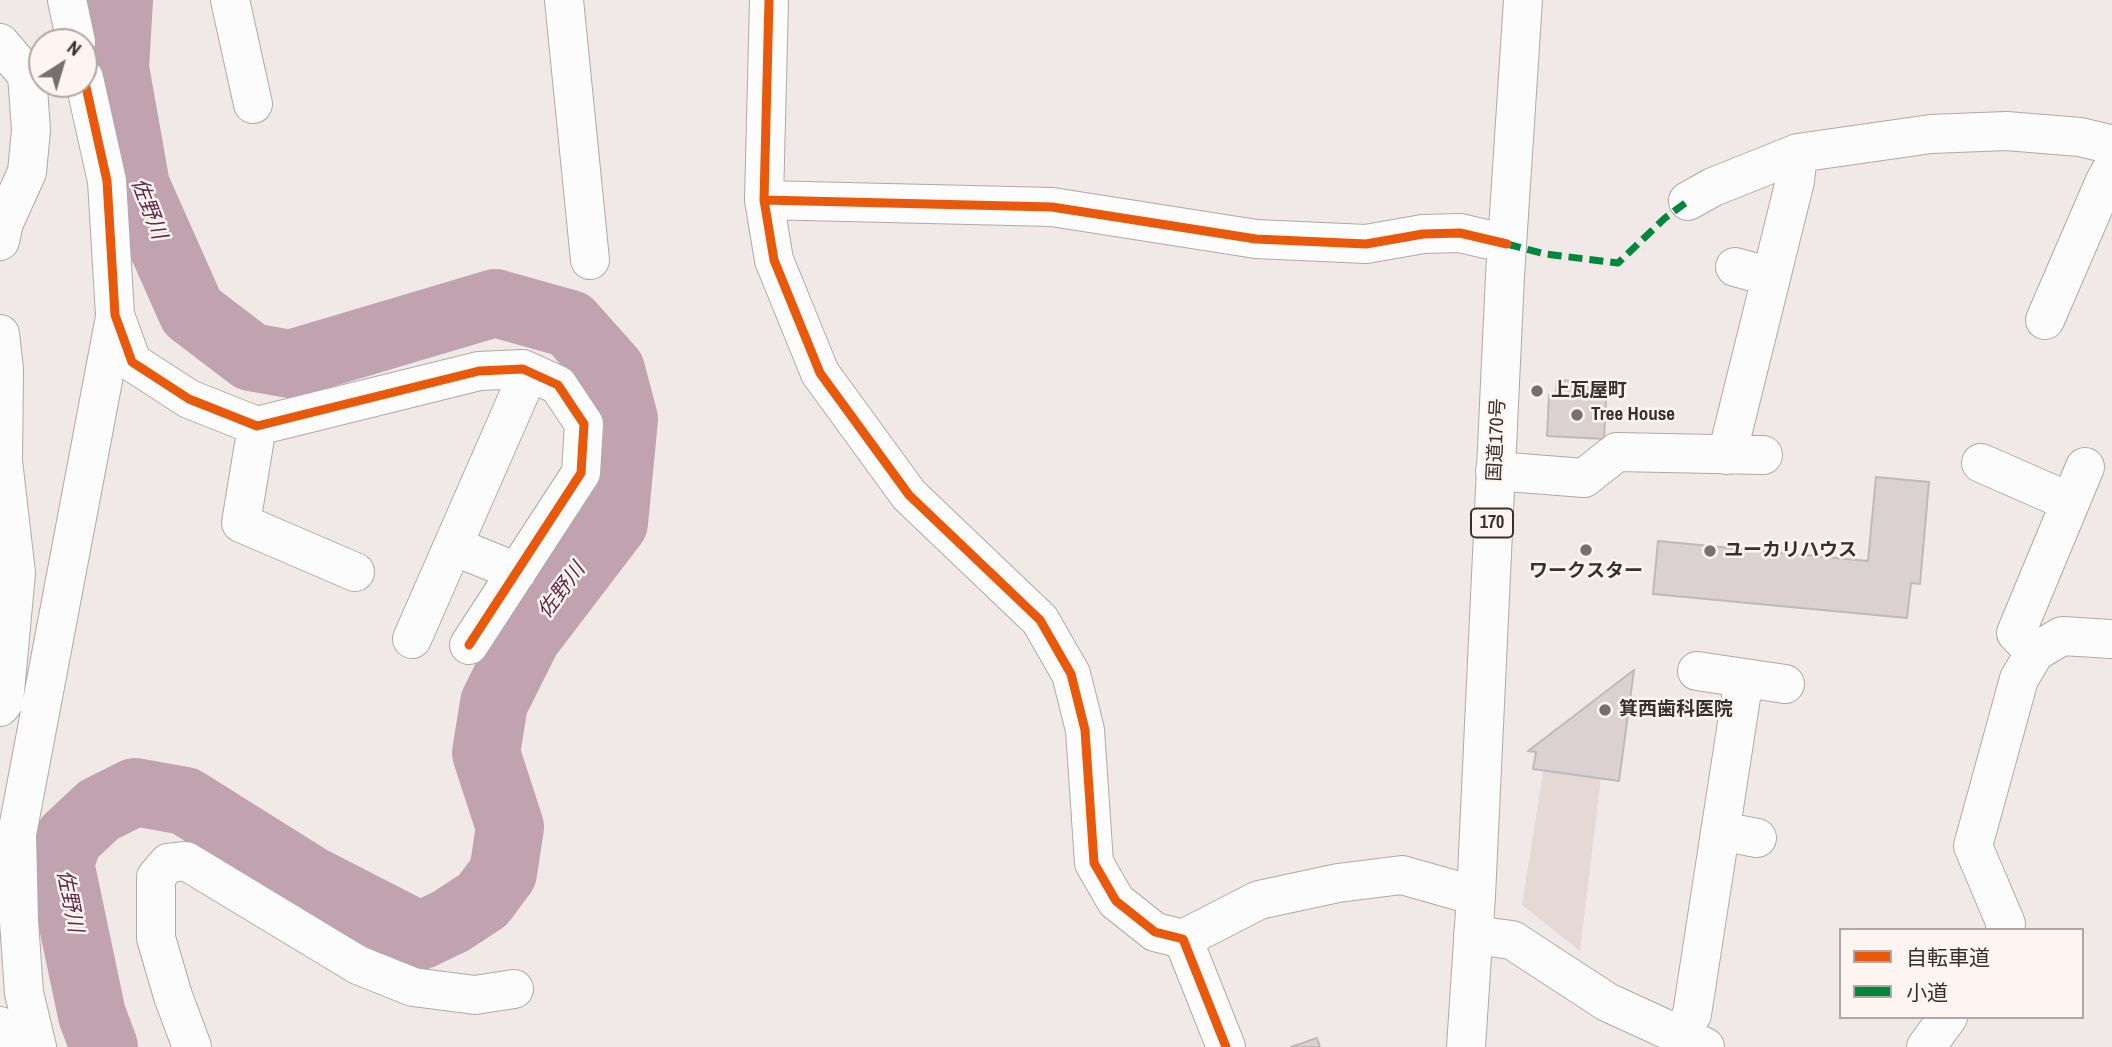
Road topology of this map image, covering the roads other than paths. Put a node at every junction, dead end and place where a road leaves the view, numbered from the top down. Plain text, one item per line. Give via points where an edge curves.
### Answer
1 (67, 0) edge
2 (230, 0) edge
3 (564, 0) edge
4 (769, 0) edge
5 (1523, 0) edge
6 (73, 28) edge
7 (0, 43) edge
8 (88, 98) edge
9 (253, 104) dead end
10 (2112, 148) edge
11 (1798, 153) junction
12 (2112, 169) edge
13 (764, 200) junction
14 (1688, 201) dead end
15 (0, 241) edge
16 (1507, 244) junction
17 (590, 260) dead end
18 (115, 315) junction
19 (2045, 320) dead end
20 (0, 334) edge
21 (529, 372) junction
22 (257, 426) junction
23 (1981, 463) dead end
24 (2085, 467) dead end
25 (1495, 471) junction
26 (2, 476) edge
27 (2070, 502) junction
28 (453, 545) junction
29 (355, 572) dead end
30 (517, 572) junction
31 (412, 639) dead end
32 (2112, 639) edge
33 (469, 645) dead end
34 (2035, 652) junction
35 (1697, 671) dead end
36 (1744, 678) junction
37 (1785, 684) dead end
38 (14, 709) edge
39 (1476, 896) junction
40 (2005, 928) edge
41 (1473, 935) junction
42 (1183, 939) junction
43 (514, 989) dead end
44 (1947, 1019) edge
45 (0, 1026) edge
46 (1693, 1042) edge
47 (21, 1047) edge
48 (37, 1047) edge
49 (192, 1047) edge
50 (1226, 1047) edge
51 (1466, 1047) edge
52 (1926, 1047) edge

1 - 6 main road
2 - 9 main road
3 - 17 main road
4 - 13 main road
5 - 16 main road, 国道170号 / 170
7 - 15 main road via 27,75 31,130 27,172
8 - 18 main road via 107,181
10 - 11 main road via 2080,137 2006,131 1931,134
11 - 14 main road
11 - 25 main road via 1795,181 1753,272 1745,455 1617,452 1584,478
12 - 19 main road
13 - 16 main road via 1052,207 1256,239 1367,244 1460,233
13 - 42 main road via 774,260 820,373 909,495 1041,620 1071,674 1085,730 1094,863 1116,901 1155,932
16 - 25 main road, 国道170号 / 170
18 - 22 main road via 132,362 189,399
18 - 38 main road
20 - 26 main road via 4,369
21 - 22 main road via 479,370
21 - 28 main road
21 - 30 main road via 558,385 584,424 581,473
22 - 29 main road via 241,523
23 - 27 main road
24 - 27 main road
25 - 39 main road, 国道170号 / 170
26 - 38 main road via 16,573
27 - 34 main road via 2016,633
28 - 30 main road
28 - 31 main road
30 - 33 main road
32 - 34 main road via 2062,636
34 - 40 main road via 2020,679 1973,846
35 - 36 main road
36 - 37 main road
36 - 46 main road via 1738,834 1692,1014
38 - 48 main road via 19,921 24,993
39 - 41 main road, 国道170号 / 170
39 - 42 main road via 1402,875 1338,883 1259,900
41 - 46 main road via 1512,940 1607,1002
41 - 51 main road, 国道170号 / 170
42 - 50 main road
43 - 49 main road via 475,995 414,987 358,965 186,861 168,863 156,877 156,938
44 - 52 main road
45 - 47 main road

